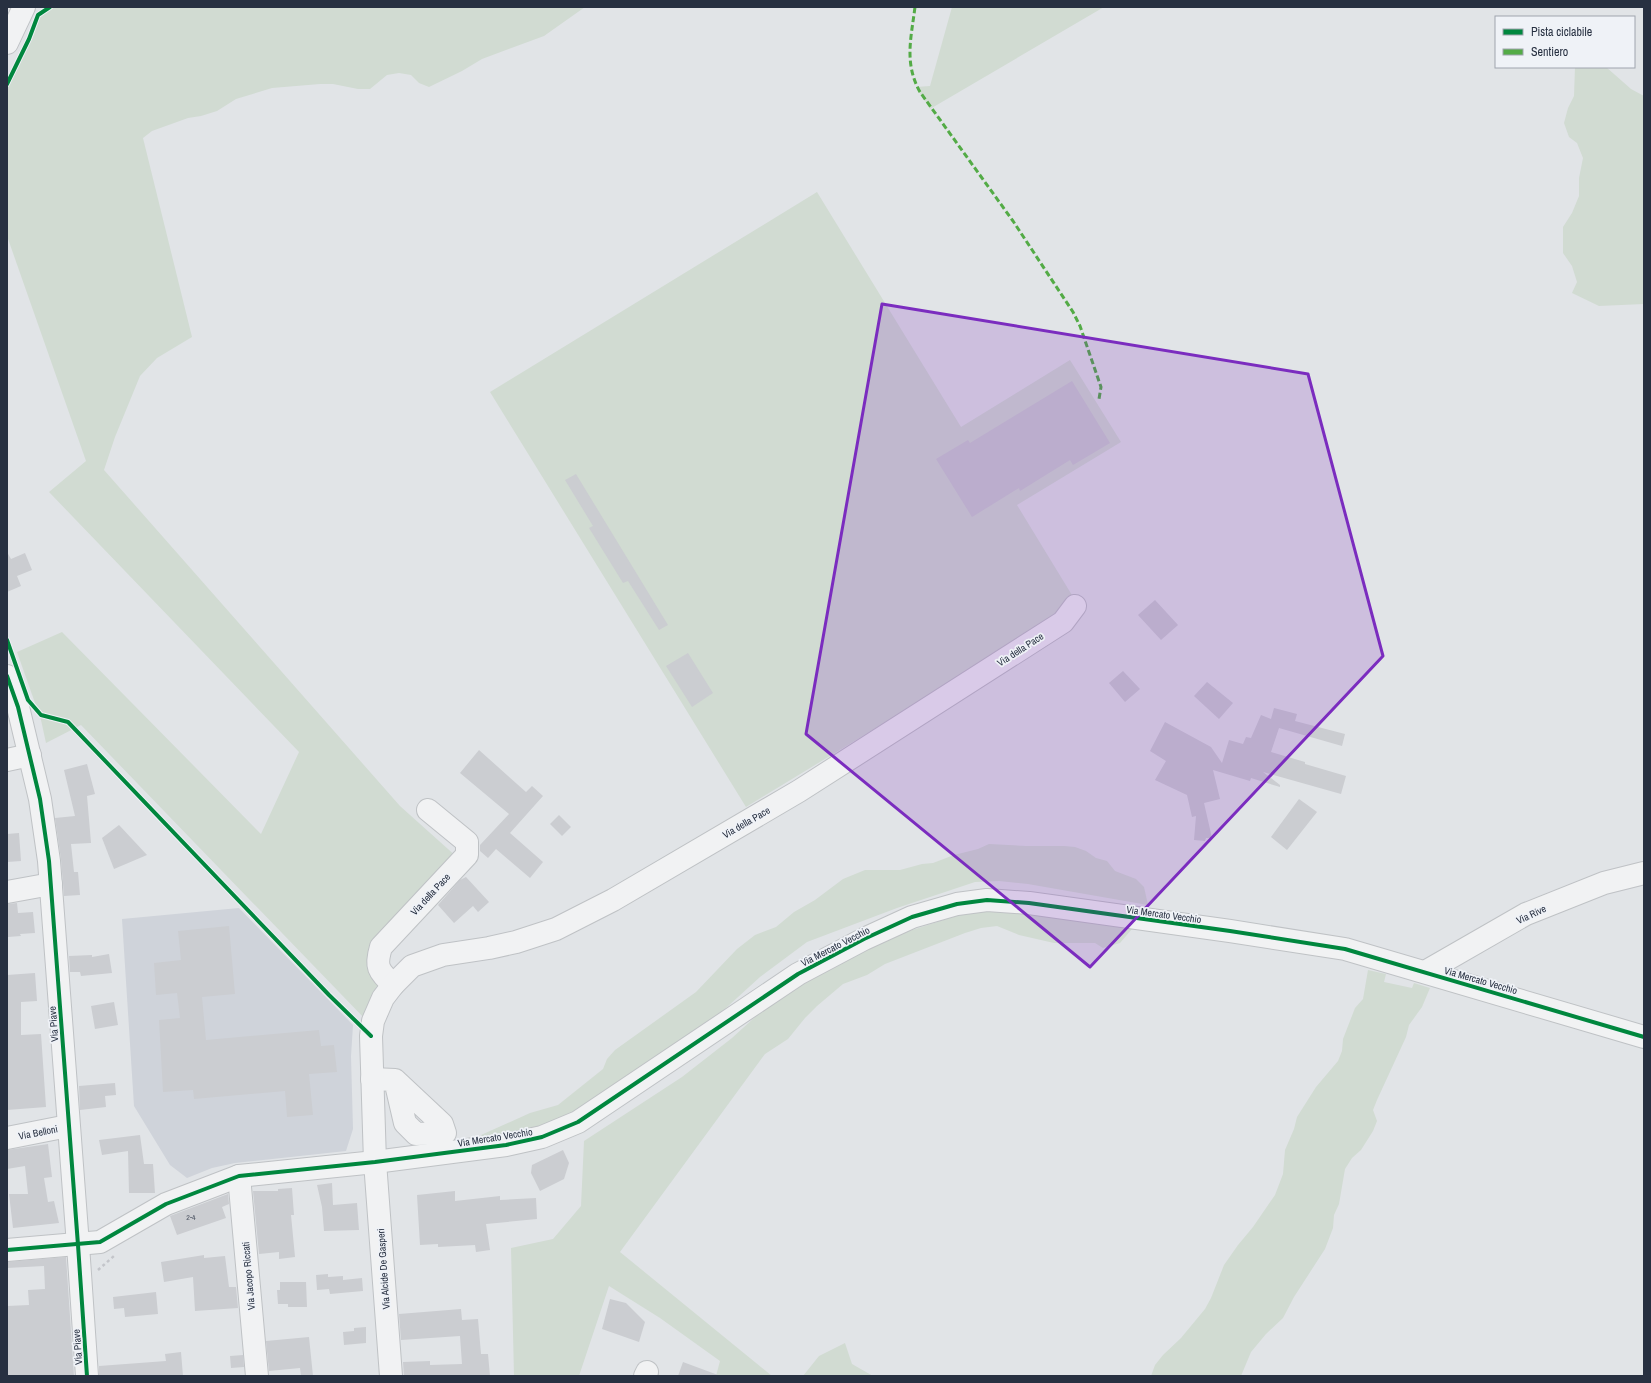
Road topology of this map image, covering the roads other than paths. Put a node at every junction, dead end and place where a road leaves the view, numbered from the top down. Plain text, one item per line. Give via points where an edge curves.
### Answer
1 (24, 7) edge
2 (7, 42) edge
3 (1075, 606) dead end
4 (7, 676) edge
5 (30, 754) junction
6 (7, 760) edge
7 (428, 810) dead end
8 (1644, 873) edge
9 (51, 884) junction
10 (7, 892) edge
11 (1425, 972) junction
12 (393, 985) junction
13 (1644, 1036) edge
14 (372, 1079) junction
15 (395, 1080) dead end
16 (68, 1126) junction
17 (7, 1138) edge
18 (375, 1162) junction
19 (239, 1176) junction
20 (78, 1245) junction
21 (7, 1250) edge
22 (87, 1376) edge
23 (257, 1376) edge
24 (391, 1376) edge

1 - 2 street
3 - 12 street, Via della Pace via 1063,622 799,791 614,900 556,929 516,942 443,955 412,966
4 - 5 street, Via Piave
5 - 6 street
5 - 9 street, Via Piave via 40,799
7 - 12 street, Via della Pace via 467,842 467,855 381,947 377,960 381,974
8 - 11 street, Via Rive via 1604,883 1526,914
9 - 10 street
9 - 16 street, Via Piave
11 - 13 street, Via Mercato Vecchio
11 - 18 street, Via Mercato Vecchio via 1345,949 1230,931 1029,903 987,900 957,904 912,917 798,974 578,1122 542,1138
12 - 14 street, Via della Pace via 383,998 373,1021
14 - 15 street
14 - 18 street, Via della Pace
16 - 17 street, Via Belloni
16 - 20 street, Via Piave
18 - 19 street, Via Mercato Vecchio
18 - 24 street, Via Alcide De Gasperi
19 - 20 street, Via Mercato Vecchio via 166,1204 100,1242
19 - 23 street, Via Jacopo Riccati
20 - 21 street, Via Mercato Vecchio
20 - 22 street, Via Piave

